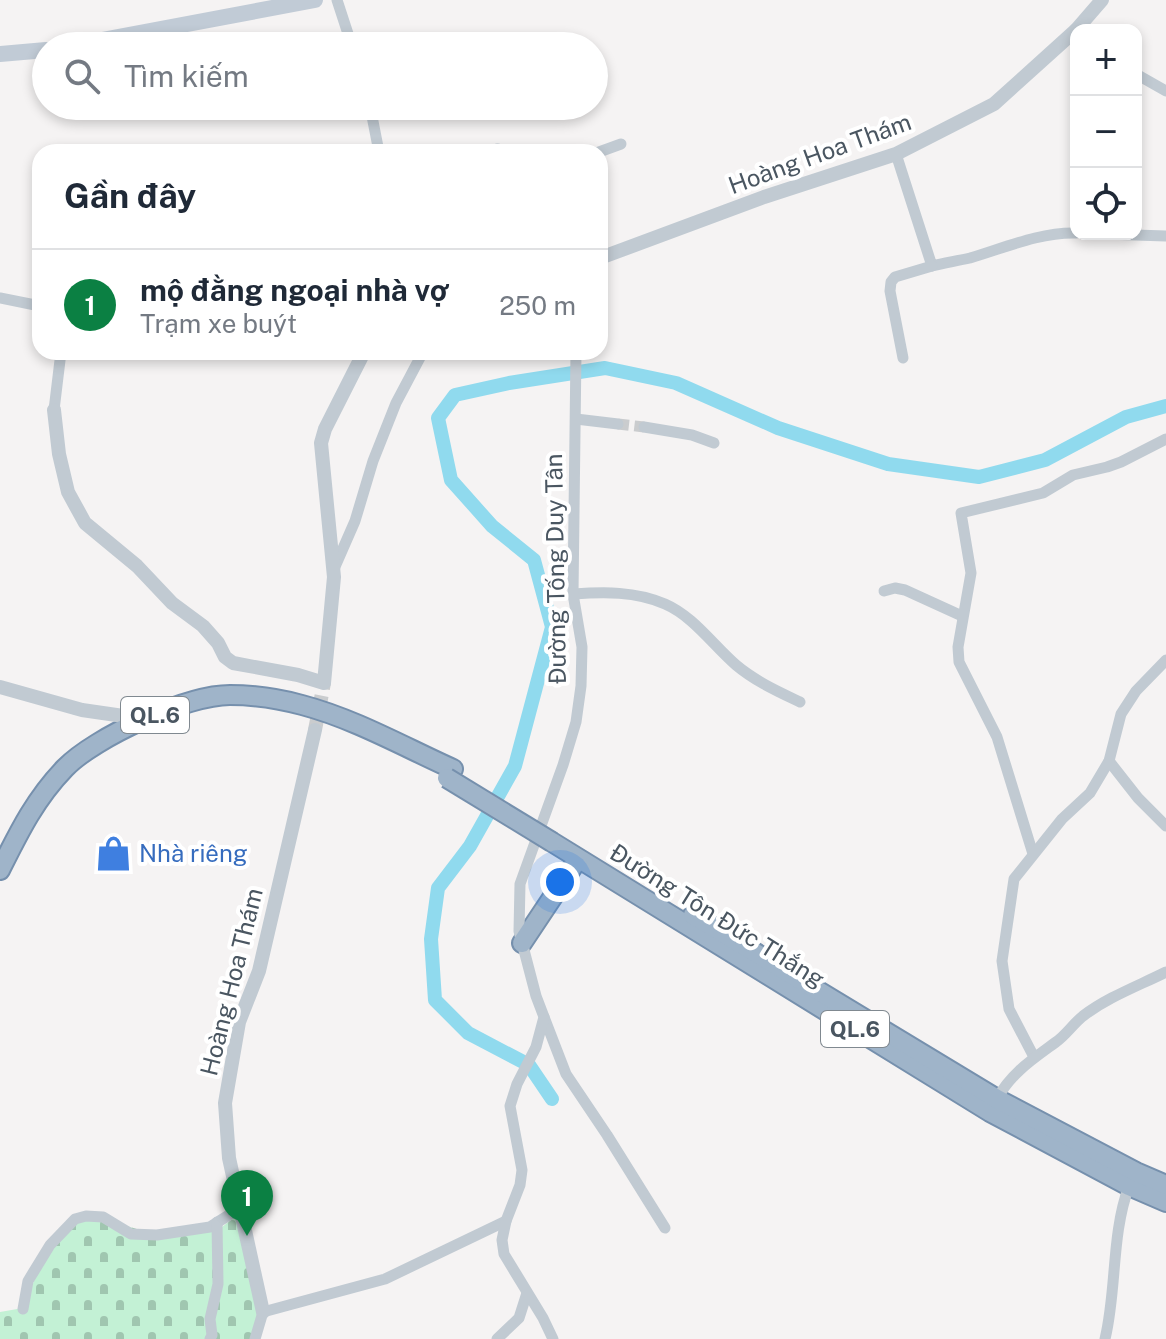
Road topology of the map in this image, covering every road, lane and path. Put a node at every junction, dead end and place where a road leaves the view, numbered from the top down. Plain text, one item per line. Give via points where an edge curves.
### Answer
1 (315, 0) edge
2 (337, 0) edge
3 (1102, 0) edge
4 (1081, 24) edge
5 (145, 32) edge
6 (347, 32) edge
7 (1070, 35) edge
8 (32, 51) edge
9 (0, 54) edge
10 (1142, 77) edge
11 (1166, 91) edge
12 (373, 120) edge
13 (377, 144) edge
14 (621, 144) dead end
15 (608, 149) edge
16 (896, 154) junction
17 (1070, 233) edge
18 (1142, 235) edge
19 (1166, 236) edge
20 (608, 255) edge
21 (932, 266) junction
22 (0, 298) edge
23 (32, 304) edge
24 (903, 358) dead end
25 (60, 360) edge
26 (360, 360) edge
27 (419, 360) edge
28 (576, 360) edge
29 (54, 410) joint
30 (576, 419) junction
31 (618, 424) tunnel mouth
32 (644, 427) tunnel mouth
33 (1166, 439) edge
34 (714, 443) dead end
35 (333, 569) junction
36 (884, 591) dead end
37 (573, 594) junction
38 (962, 616) junction
39 (1166, 660) edge
40 (0, 687) edge
41 (800, 702) dead end
42 (144, 719) junction
43 (315, 730) tunnel mouth
44 (1109, 761) junction
45 (1166, 826) edge
46 (554, 837) junction
47 (1033, 854) junction
48 (578, 859) junction
49 (0, 870) edge
50 (522, 943) junction
51 (1166, 972) edge
52 (544, 1017) junction
53 (1034, 1057) junction
54 (997, 1099) junction
55 (1166, 1185) edge
56 (1129, 1186) junction
57 (1166, 1202) edge
58 (240, 1208) junction
59 (506, 1221) junction
60 (217, 1222) junction
61 (665, 1228) dead end
62 (527, 1293) junction
63 (23, 1309) dead end
64 (263, 1312) junction
65 (210, 1339) edge
66 (255, 1339) edge
67 (497, 1339) edge
68 (553, 1339) edge
69 (1105, 1339) edge

1 - 5 main road
2 - 6 street
3 - 4 street, Hoàng Hoa Thám
7 - 16 street, Hoàng Hoa Thám via 994,104
8 - 9 main road
10 - 11 street
12 - 13 street
14 - 15 street
16 - 20 street, Hoàng Hoa Thám
16 - 21 street
17 - 21 street
18 - 19 street
21 - 24 street via 891,282
22 - 23 street
25 - 29 street
26 - 35 street via 321,443
27 - 35 street via 396,403
28 - 30 street, Đường Tống Duy Tân
29 - 35 street via 68,492 85,523 203,626 233,663 324,683
30 - 31 street
30 - 37 street, Đường Tống Duy Tân
32 - 34 street
33 - 38 street via 1121,462 1073,475 1043,493 961,512 971,573
36 - 38 street via 905,590
37 - 41 street via 609,591 667,605 738,667
37 - 50 street, Đường Tống Duy Tân via 582,647 576,722 520,884
38 - 47 street via 959,662 997,737
39 - 44 street via 1121,714
40 - 42 street via 82,710
42 - 46 highway, Đường Tôn Đức Thắng / QL.6, bridge via 227,695 299,704 372,732
42 - 49 highway, Đường Tôn Đức Thắng / QL.6 via 67,766 27,816
43 - 58 street, Hoàng Hoa Thám via 259,971 239,1022 225,1103
44 - 45 street
44 - 47 street via 1090,793
46 - 48 highway, Đường Tôn Đức Thắng / QL.6
46 - 54 highway, Đường Tôn Đức Thắng / QL.6
47 - 53 street via 1014,879 1002,961 1009,1009
48 - 50 highway
48 - 56 highway, Đường Tôn Đức Thắng / QL.6 via 990,1112
50 - 52 street, Đường Tống Duy Tân
51 - 53 street via 1112,997
52 - 59 street via 510,1106 522,1170
52 - 61 street, Đường Tống Duy Tân via 566,1074
53 - 54 street
54 - 55 highway, Đường Tôn Đức Thắng / QL.6
56 - 57 highway, Đường Tôn Đức Thắng / QL.6
56 - 69 street
58 - 60 street
58 - 64 street, Hoàng Hoa Thám
59 - 62 street via 504,1254
59 - 64 street via 385,1279
60 - 63 street via 141,1235 103,1217 75,1219 50,1245 28,1281
60 - 65 street via 218,1284
62 - 67 street via 519,1318
62 - 68 street
64 - 66 street, Hoàng Hoa Thám

